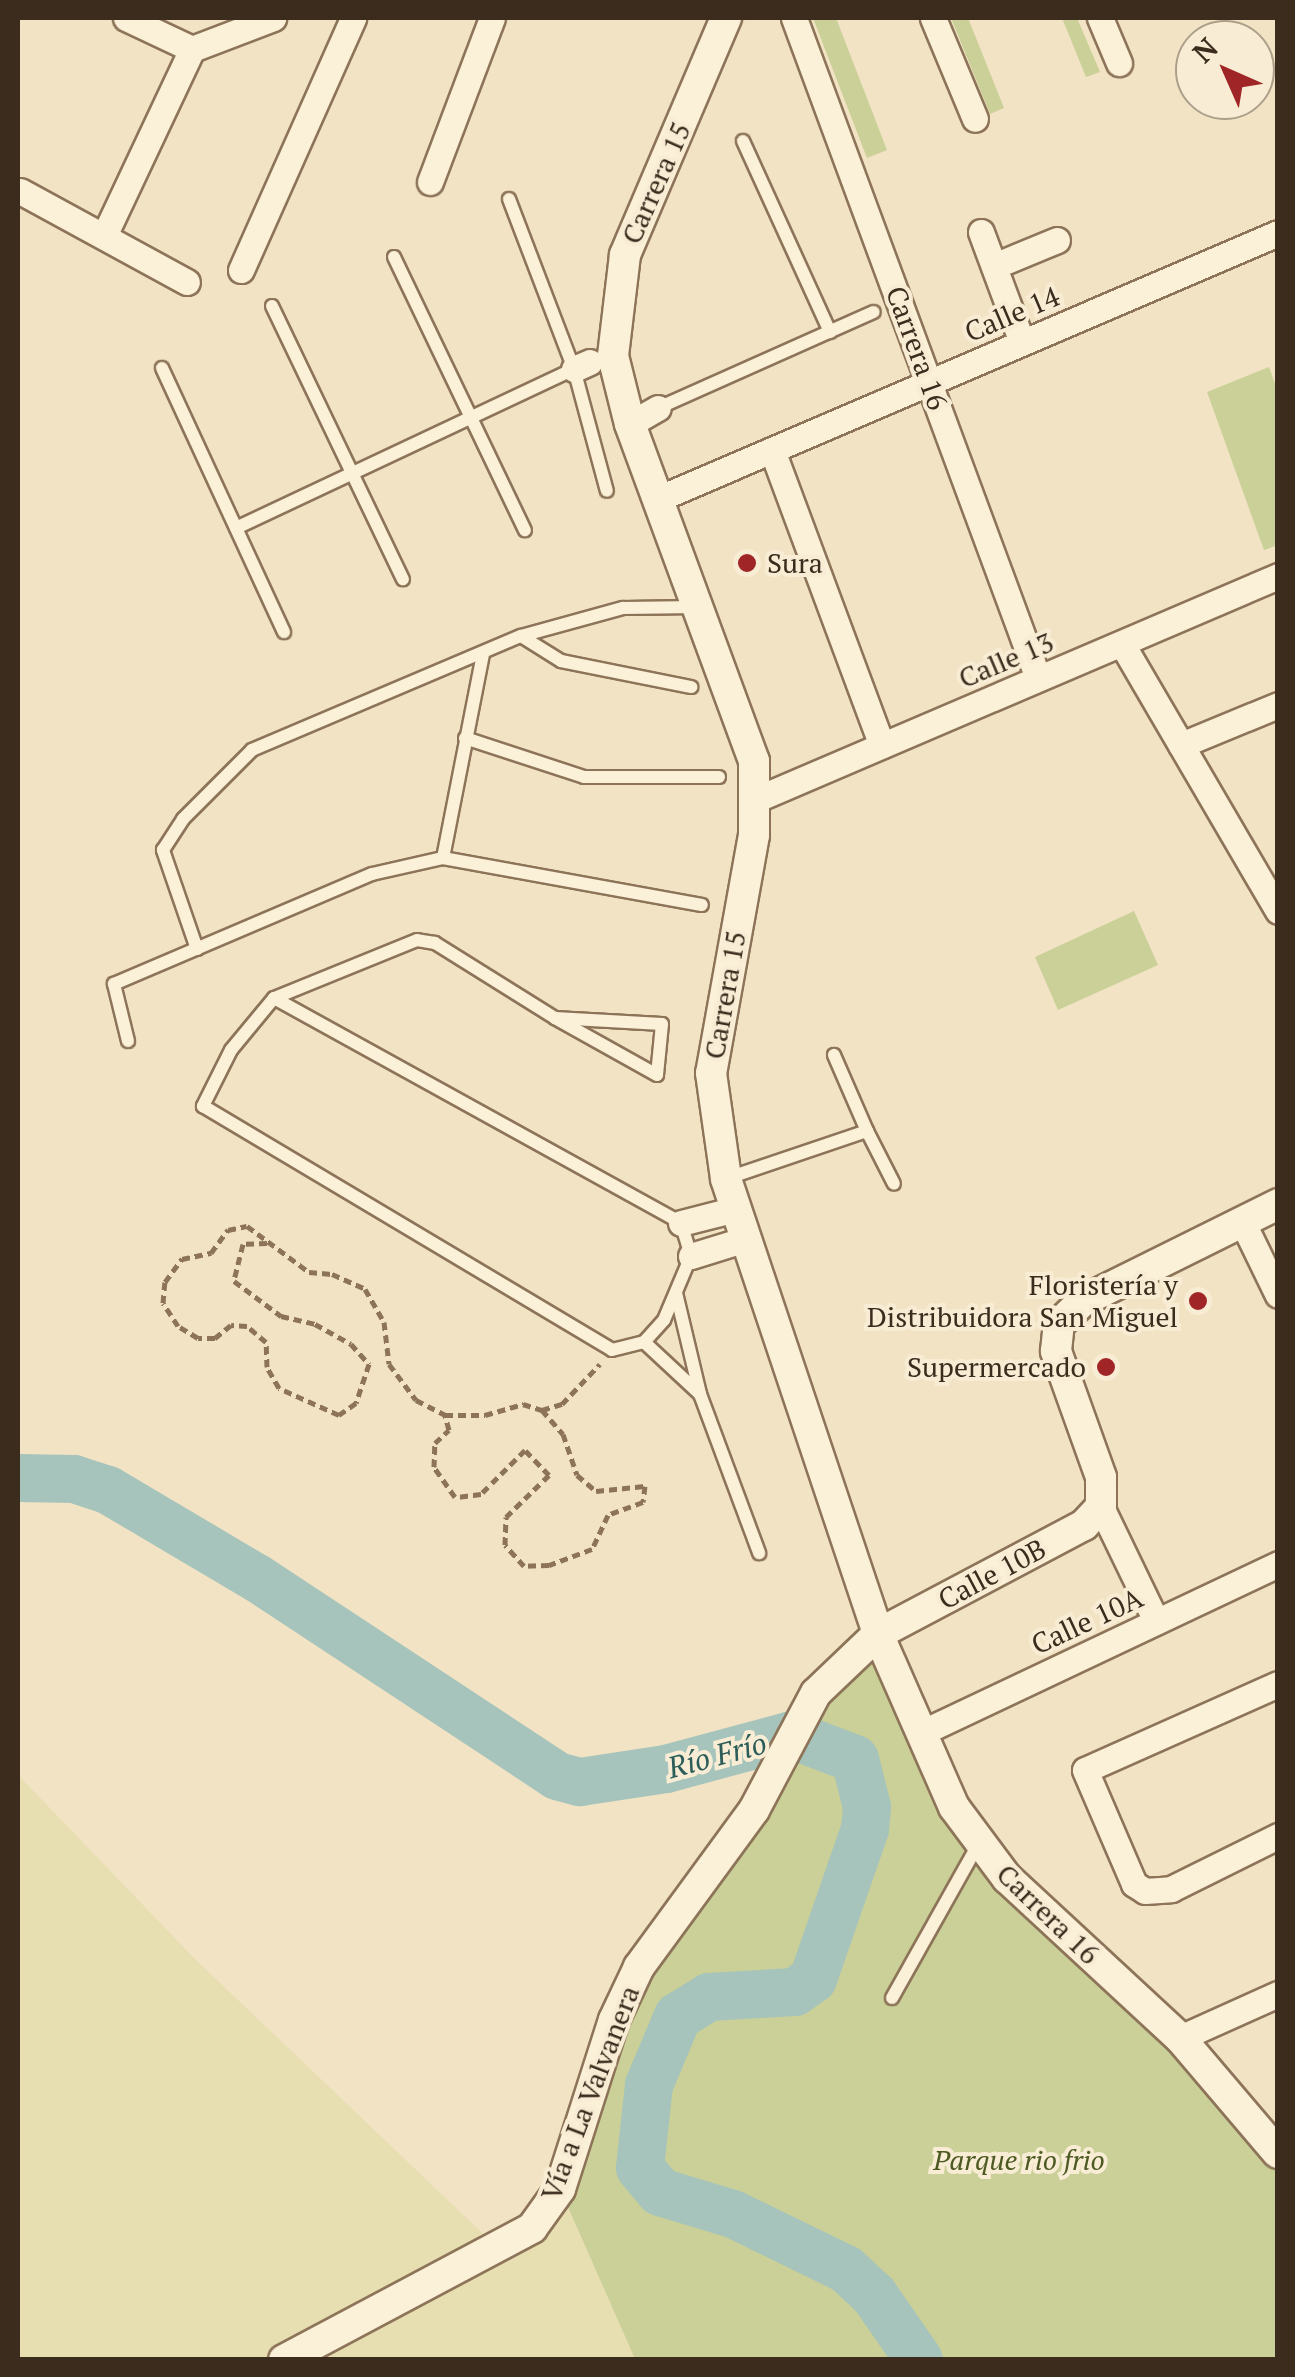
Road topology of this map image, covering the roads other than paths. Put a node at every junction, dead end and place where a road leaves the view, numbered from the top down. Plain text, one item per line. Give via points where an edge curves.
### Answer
1 (126, 18) edge
2 (273, 18) edge
3 (353, 18) edge
4 (492, 18) edge
5 (726, 18) edge
6 (794, 18) edge
7 (934, 18) edge
8 (1100, 18) edge
9 (192, 49) junction
10 (1119, 63) dead end
11 (975, 119) dead end
12 (743, 142) dead end
13 (430, 182) dead end
14 (20, 191) edge
15 (509, 199) dead end
16 (980, 232) dead end
17 (1278, 234) edge
18 (104, 236) junction
19 (1057, 240) dead end
20 (394, 257) dead end
21 (994, 266) junction
22 (241, 270) dead end
23 (187, 282) dead end
24 (272, 306) dead end
25 (874, 312) dead end
26 (830, 332) junction
27 (1022, 342) junction
28 (592, 362) junction
29 (162, 368) dead end
30 (930, 382) junction
31 (658, 408) joint
32 (469, 414) junction
33 (630, 424) junction
34 (772, 450) junction
35 (350, 471) junction
36 (607, 491) dead end
37 (660, 498) junction
38 (236, 528) junction
39 (525, 530) dead end
40 (1278, 576) edge
41 (403, 579) dead end
42 (701, 606) junction
43 (284, 632) dead end
44 (520, 636) junction
45 (1122, 644) junction
46 (483, 654) junction
47 (1038, 678) junction
48 (691, 688) dead end
49 (1278, 705) edge
50 (465, 738) junction
51 (882, 745) junction
52 (1181, 746) junction
53 (719, 777) dead end
54 (757, 799) junction
55 (443, 858) junction
56 (1278, 860) edge
57 (1253, 870) junction
58 (702, 905) dead end
59 (1278, 911) edge
60 (197, 949) junction
61 (274, 998) junction
62 (555, 1018) junction
63 (128, 1042) dead end
64 (834, 1054) dead end
65 (867, 1131) junction
66 (726, 1179) junction
67 (894, 1184) dead end
68 (1278, 1204) edge
69 (736, 1208) junction
70 (1242, 1221) junction
71 (681, 1223) junction
72 (746, 1239) junction
73 (691, 1256) junction
74 (676, 1290) junction
75 (1278, 1295) edge
76 (644, 1342) junction
77 (700, 1394) junction
78 (1100, 1508) junction
79 (759, 1553) dead end
80 (1278, 1564) edge
81 (1156, 1621) junction
82 (878, 1634) junction
83 (1278, 1684) edge
84 (922, 1732) junction
85 (1278, 1836) edge
86 (978, 1845) junction
87 (1278, 1994) edge
88 (892, 1998) dead end
89 (1180, 2038) junction
90 (1278, 2153) edge
91 (284, 2360) edge

1 - 9 street
2 - 9 street
3 - 22 street
4 - 13 street
5 - 28 street, Carrera 15 via 625,255
6 - 30 street, Carrera 16
7 - 11 street
8 - 10 street
9 - 18 street
12 - 26 lane
14 - 18 street
15 - 28 lane
16 - 21 street
17 - 27 street, Calle 14
18 - 23 street
19 - 21 street
20 - 32 lane
21 - 27 street
24 - 35 lane
25 - 26 lane
26 - 31 lane
27 - 30 street, Calle 14
28 - 32 lane
28 - 33 street, Carrera 15
28 - 36 lane
29 - 38 lane
30 - 34 street, Calle 14
30 - 47 street, Carrera 16
31 - 33 street
32 - 35 lane
32 - 39 lane
33 - 37 street, Carrera 15
34 - 37 street, Calle 14
34 - 51 street
35 - 38 lane
35 - 41 lane
37 - 42 street, Carrera 15
38 - 43 lane
40 - 45 street, Calle 13
42 - 44 lane via 623,608
42 - 54 street, Carrera 15 via 748,729
44 - 46 lane
44 - 48 lane via 561,661
45 - 47 street, Calle 13
45 - 52 street
46 - 50 lane
46 - 60 lane via 252,750 183,819 163,850
47 - 51 street, Calle 13
49 - 52 street
50 - 53 lane via 584,777
50 - 55 lane
51 - 54 street, Calle 13
52 - 57 street
54 - 66 street, Carrera 15 via 711,1073
55 - 58 lane
55 - 60 lane via 372,874
56 - 57 street
57 - 59 street
60 - 63 lane via 114,984
61 - 62 lane via 418,940 435,943
61 - 71 lane
61 - 76 lane via 231,1050 203,1106 612,1350
62 - 62 lane via 589,1037 657,1075 662,1024
64 - 65 lane
65 - 66 lane
65 - 67 lane
66 - 69 street, Carrera 15
68 - 70 street
69 - 71 street
69 - 72 street, Carrera 15
70 - 75 street
70 - 78 street via 1083,1301 1059,1324 1056,1351 1101,1477
71 - 73 lane
72 - 73 street
72 - 82 street, Carrera 15
73 - 74 lane
74 - 76 lane via 664,1320
74 - 77 lane
76 - 77 lane
77 - 79 lane
78 - 81 street
78 - 82 street, Calle 10B via 1084,1525
80 - 81 street, Calle 10A
81 - 84 street, Calle 10A
82 - 84 street, Carrera 16
82 - 91 street, Vía a La Valvanera via 836,1669 801,1716 777,1769 626,1991 549,2208 516,2241
83 - 85 street via 1085,1770 1134,1884 1145,1891 1172,1889
84 - 86 street, Carrera 16
86 - 88 lane
86 - 89 street, Carrera 16
87 - 89 street
89 - 90 street, Carrera 16

